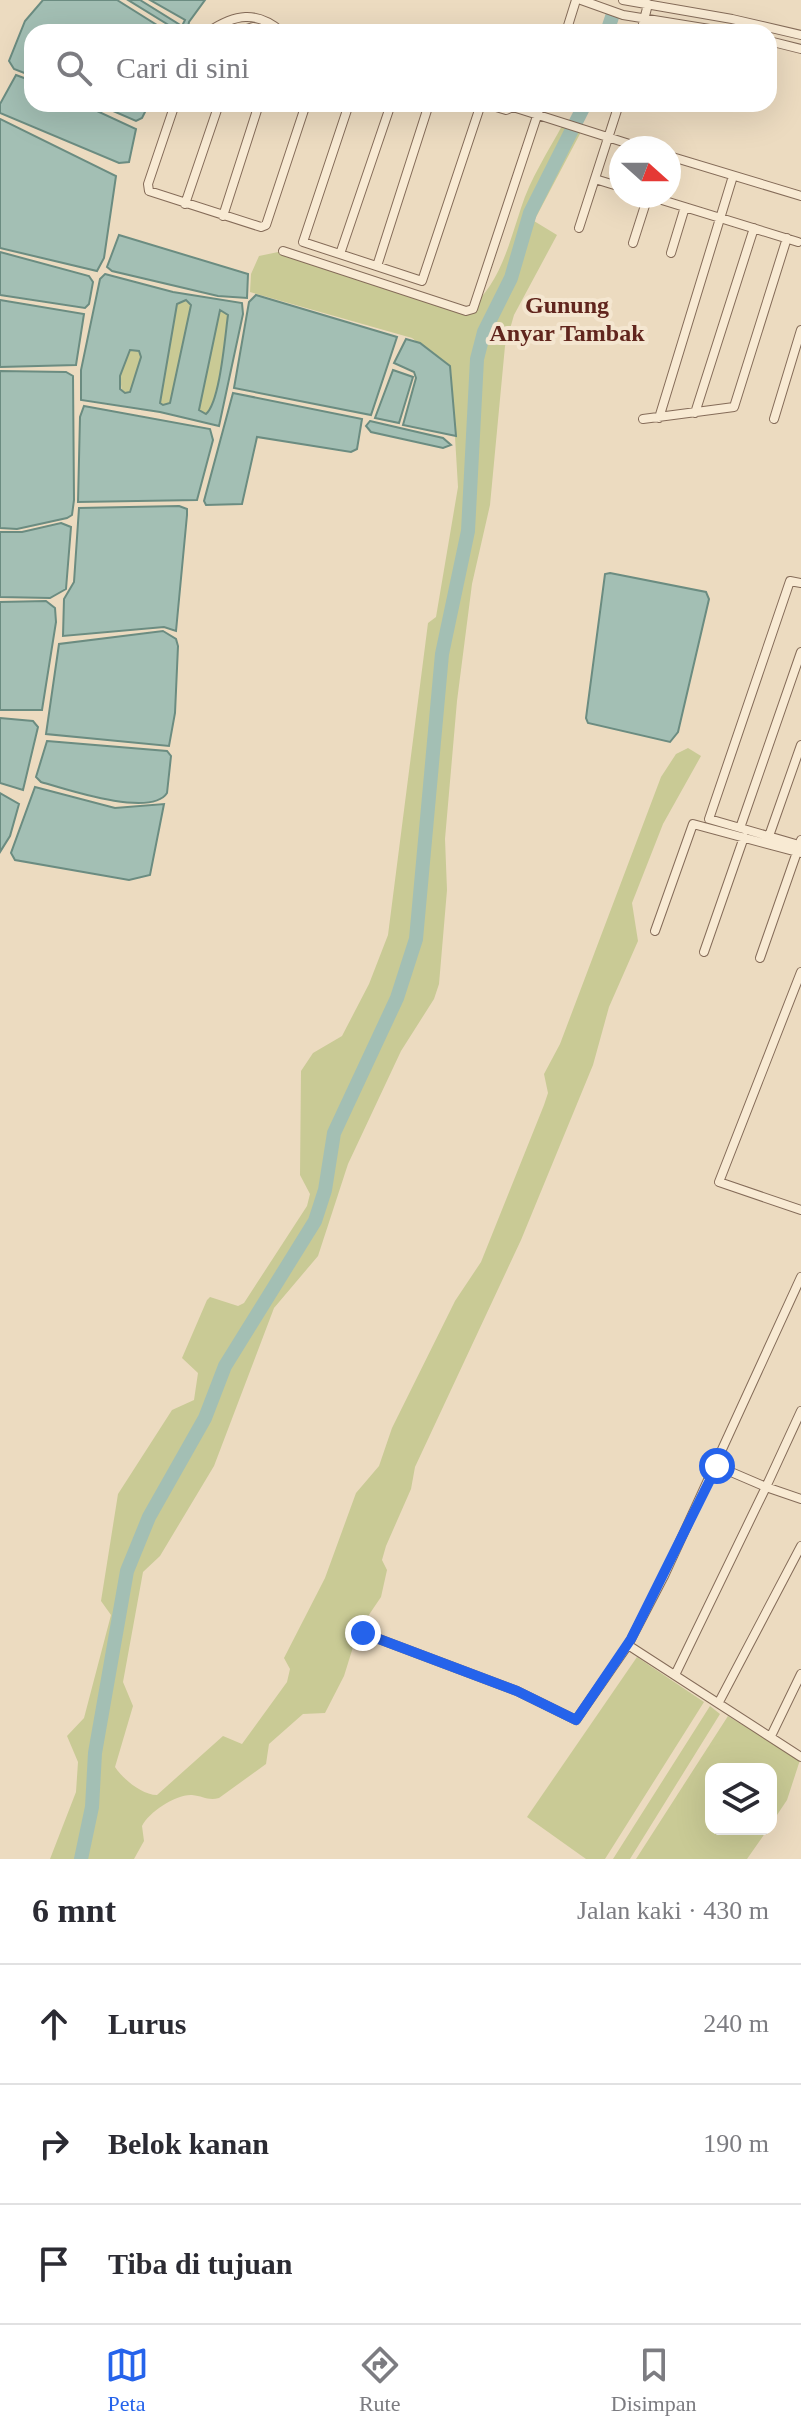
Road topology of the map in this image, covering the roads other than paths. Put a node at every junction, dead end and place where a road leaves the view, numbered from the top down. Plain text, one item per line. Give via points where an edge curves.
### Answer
1 (578, 0) edge
2 (623, 0) edge
3 (648, 4) junction
4 (646, 18) junction
5 (221, 24) edge
6 (267, 24) edge
7 (569, 24) edge
8 (644, 24) edge
9 (681, 24) edge
10 (747, 24) edge
11 (777, 30) edge
12 (801, 35) edge
13 (777, 43) edge
14 (801, 49) edge
15 (172, 112) edge
16 (216, 112) edge
17 (256, 112) edge
18 (303, 112) edge
19 (346, 112) edge
20 (388, 112) edge
21 (426, 112) edge
22 (481, 112) edge
23 (529, 112) edge
24 (538, 112) edge
25 (616, 112) edge
26 (537, 115) junction
27 (608, 138) junction
28 (681, 160) edge
29 (733, 176) junction
30 (595, 179) junction
31 (609, 183) edge
32 (801, 196) edge
33 (185, 204) junction
34 (681, 206) edge
35 (685, 207) junction
36 (644, 208) edge
37 (223, 216) junction
38 (720, 218) junction
39 (579, 228) dead end
40 (754, 228) junction
41 (787, 238) junction
42 (798, 242) dead end
43 (633, 243) dead end
44 (283, 251) dead end
45 (671, 253) dead end
46 (340, 254) junction
47 (377, 266) junction
48 (801, 330) edge
49 (695, 413) junction
50 (659, 418) junction
51 (643, 419) dead end
52 (774, 419) dead end
53 (801, 583) edge
54 (801, 652) edge
55 (801, 745) edge
56 (742, 833) junction
57 (769, 836) junction
58 (801, 840) edge
59 (799, 852) edge
60 (655, 931) dead end
61 (704, 952) dead end
62 (760, 958) dead end
63 (801, 972) edge
64 (798, 988) edge
65 (801, 1210) edge
66 (801, 1277) edge
67 (801, 1411) edge
68 (717, 1466) junction
69 (766, 1487) junction
70 (801, 1499) edge
71 (801, 1546) edge
72 (363, 1633) dead end
73 (628, 1645) junction
74 (801, 1674) edge
75 (675, 1675) junction
76 (719, 1702) junction
77 (771, 1736) junction
78 (801, 1757) edge

1 - 4 street
1 - 7 street
2 - 3 street
3 - 4 street
3 - 10 street
4 - 8 street
4 - 9 street
5 - 6 street via 233,17 256,17
11 - 12 street
13 - 14 street
15 - 33 street via 148,184 152,194
16 - 33 street
17 - 37 street
18 - 37 street via 266,225 254,227
19 - 46 street via 303,242
20 - 46 street
21 - 47 street
22 - 47 street via 422,281
23 - 26 street
24 - 26 street
25 - 27 street
26 - 27 street
26 - 44 street via 473,309
27 - 30 street
28 - 29 street
29 - 32 street
29 - 38 street
30 - 31 street
30 - 39 street
33 - 37 street
34 - 35 street
35 - 38 street
35 - 45 street
36 - 43 street
38 - 40 street
38 - 50 street
40 - 41 street
40 - 49 street
41 - 42 street
41 - 49 street via 734,407
46 - 47 street
48 - 52 street
49 - 50 street
50 - 51 street
53 - 56 street via 790,581 709,819
54 - 56 street
55 - 57 street
56 - 57 street
56 - 59 street
56 - 60 street via 696,823 691,827
56 - 61 street
57 - 58 street via 799,845
59 - 62 street
63 - 64 street
64 - 65 street via 719,1182
66 - 68 street
67 - 69 street
68 - 69 street
68 - 73 street
69 - 70 street
69 - 75 street
71 - 76 street
72 - 73 street via 517,1691 576,1720
73 - 75 street
74 - 77 street
75 - 76 street
76 - 77 street
77 - 78 street

